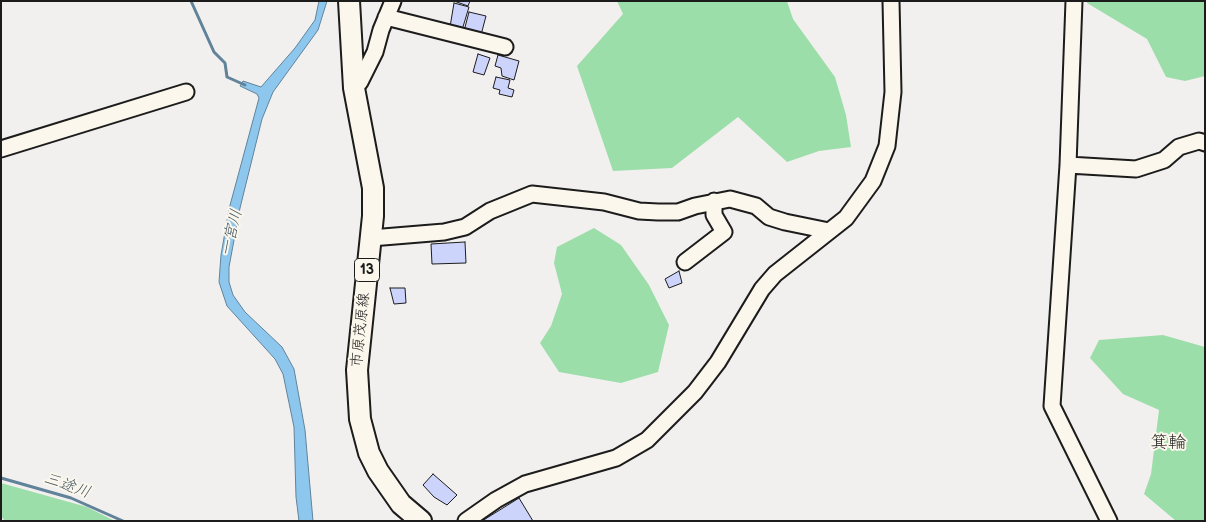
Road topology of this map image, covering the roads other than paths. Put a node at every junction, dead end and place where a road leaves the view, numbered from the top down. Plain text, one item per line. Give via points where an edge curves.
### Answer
1 (349, 1) edge
2 (393, 1) edge
3 (892, 1) edge
4 (1074, 1) edge
5 (386, 17) junction
6 (506, 47) dead end
7 (354, 88) junction
8 (186, 92) dead end
9 (1205, 143) edge
10 (1, 149) edge
11 (1068, 165) junction
12 (714, 202) junction
13 (830, 231) junction
14 (371, 238) junction
15 (685, 262) dead end
16 (421, 521) edge
17 (466, 521) edge
18 (1109, 521) edge

1 - 7 main road, 市原茂原線 / 13
2 - 5 street
3 - 13 street via 893,92 887,146 873,181 846,218
4 - 11 street
5 - 6 street
5 - 7 street via 375,52
7 - 14 main road, 市原茂原線 / 13 via 373,188
8 - 10 street
9 - 11 street via 1198,141 1179,147 1164,160 1136,169
11 - 18 street via 1052,406
12 - 13 street via 743,201 770,216
12 - 14 street via 678,212 658,212 532,194 506,203 465,226 444,232
12 - 15 street via 714,215 724,232
13 - 17 street via 796,256 762,289 712,370 695,392 647,440 616,458 525,484
14 - 16 main road, 市原茂原線 / 13 via 357,370 360,419 369,453 378,471 401,504

